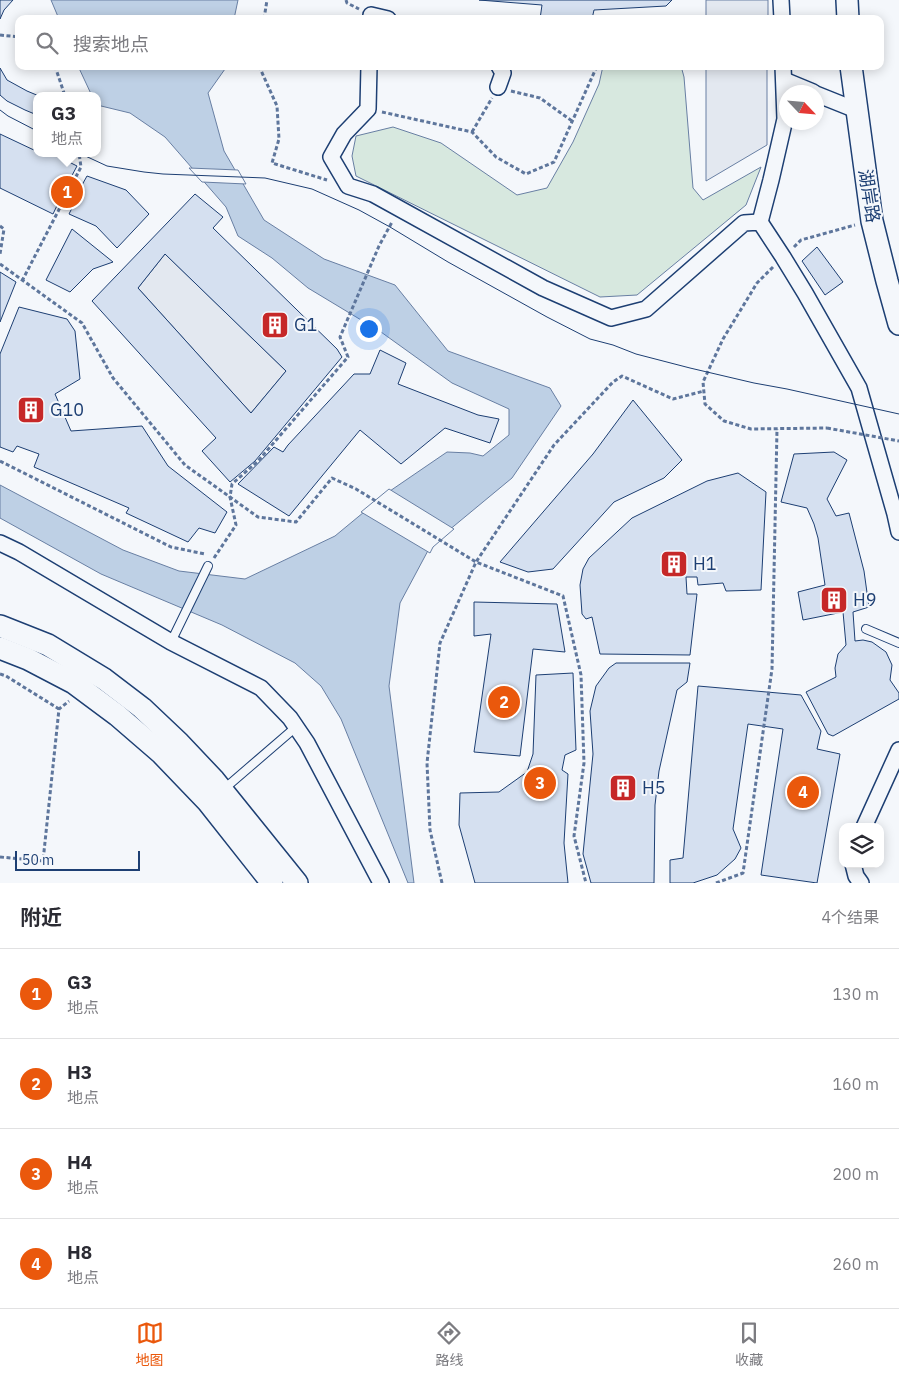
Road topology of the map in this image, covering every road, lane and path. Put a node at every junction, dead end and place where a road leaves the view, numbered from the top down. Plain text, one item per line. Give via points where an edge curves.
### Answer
1 (267, 0) edge
2 (781, 0) edge
3 (847, 0) edge
4 (265, 15) edge
5 (782, 15) edge
6 (848, 15) edge
7 (0, 35) edge
8 (15, 37) edge
9 (56, 70) edge
10 (261, 70) edge
11 (369, 70) edge
12 (501, 70) edge
13 (595, 70) edge
14 (851, 70) edge
15 (783, 73) edge
16 (802, 85) edge
17 (498, 88) junction
18 (64, 92) edge
19 (824, 97) edge
20 (368, 109) junction
21 (856, 110) junction
22 (572, 121) junction
23 (472, 132) junction
24 (80, 157) edge
25 (348, 186) junction
26 (400, 208) junction
27 (872, 221) junction
28 (760, 222) junction
29 (0, 226) edge
30 (0, 254) edge
31 (783, 257) junction
32 (0, 264) edge
33 (22, 281) junction
34 (899, 324) edge
35 (704, 391) junction
36 (777, 430) junction
37 (899, 441) edge
38 (0, 461) edge
39 (230, 497) junction
40 (899, 532) edge
41 (0, 543) edge
42 (215, 556) junction
43 (476, 562) junction
44 (208, 566) joint
45 (0, 626) edge
46 (866, 629) dead end
47 (171, 642) junction
48 (899, 643) edge
49 (0, 648) edge
50 (0, 674) edge
51 (84, 690) junction
52 (59, 708) junction
53 (296, 727) junction
54 (899, 750) edge
55 (222, 790) junction
56 (866, 823) edge
57 (0, 857) edge
58 (855, 868) edge
59 (272, 883) edge
60 (297, 883) edge
61 (382, 883) edge
62 (442, 883) edge
63 (586, 883) edge
64 (716, 883) edge
65 (861, 883) edge

1 - 4 path
2 - 5 street
3 - 6 street
7 - 8 path
9 - 18 path
10 - 25 path via 277,106 279,139 272,163
11 - 20 street
12 - 17 street
13 - 22 path
14 - 21 street, 湖岸路
15 - 16 street
15 - 28 street via 784,119
17 - 22 path via 540,98
17 - 23 path
19 - 21 street
20 - 23 path
20 - 25 street via 344,134 331,157
21 - 27 street, 湖岸路
22 - 23 path via 554,162 526,174 496,157
24 - 33 path via 81,167
25 - 26 street
26 - 28 street via 543,288 611,318 646,309 744,223
26 - 39 path via 379,246 340,337 348,357 258,460 232,484
27 - 31 path via 801,240
27 - 34 street, 湖岸路
28 - 31 street
29 - 30 path via 4,229
31 - 35 path via 757,283 734,319 703,382
31 - 40 street via 859,388
32 - 33 path
33 - 39 path via 82,323 114,378 185,465
35 - 36 path via 705,404 724,421 751,429
35 - 43 path via 673,399 622,376 613,382 554,445
36 - 37 path, bridge via 827,428
36 - 64 path via 772,669 743,872
38 - 42 path via 171,547
39 - 42 path via 236,525
39 - 43 path via 258,518 296,522 332,478 356,489
41 - 47 street
42 - 44 path
43 - 62 path via 440,643 427,763 430,830
43 - 63 path via 563,596 581,675 584,763 574,836
44 - 47 lane
45 - 55 street via 48,645 104,679 142,708
46 - 48 lane
47 - 53 street via 261,688
49 - 51 street via 28,659
50 - 52 path
51 - 52 path
51 - 59 street via 161,753 208,802
52 - 57 path via 43,861
53 - 55 lane
53 - 61 street
54 - 56 street
55 - 60 street
58 - 65 street

